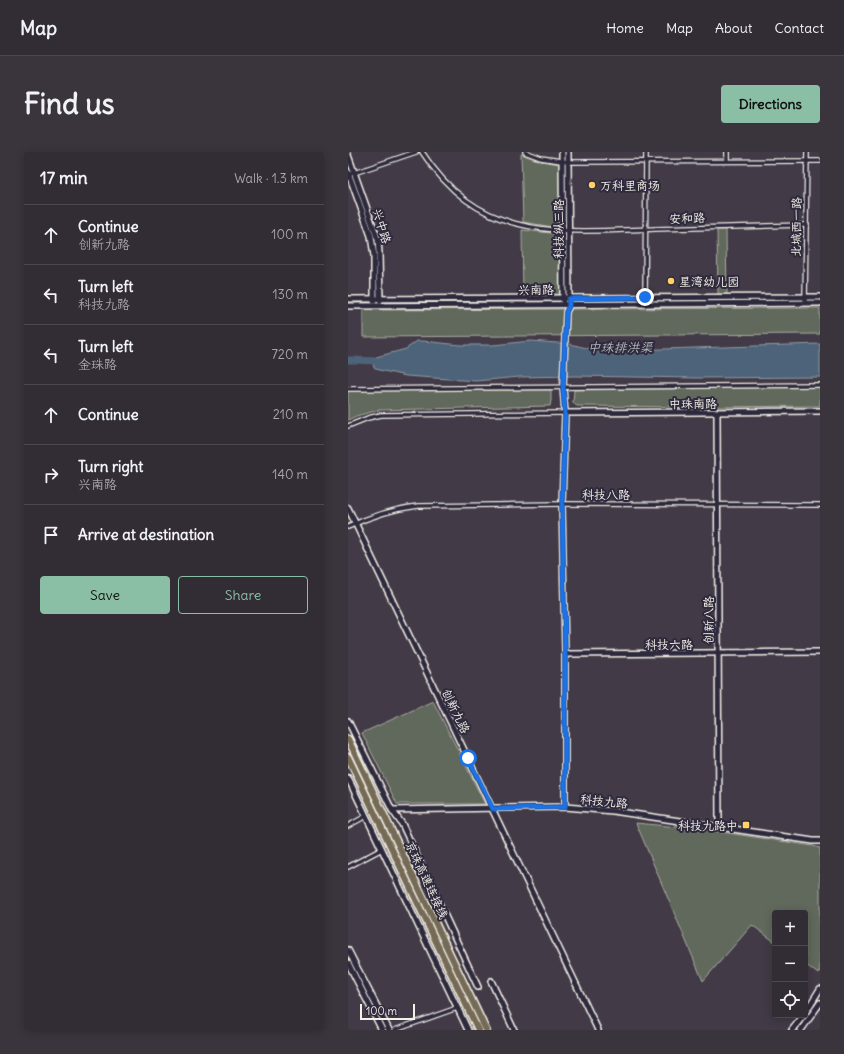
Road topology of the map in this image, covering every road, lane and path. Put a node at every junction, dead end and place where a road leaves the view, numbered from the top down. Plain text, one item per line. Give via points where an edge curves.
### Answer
1 (416, 152) edge
2 (422, 152) edge
3 (525, 152) edge
4 (562, 152) edge
5 (568, 152) edge
6 (646, 152) edge
7 (727, 152) edge
8 (807, 152) edge
9 (348, 154) edge
10 (727, 161) junction
11 (807, 161) junction
12 (820, 161) edge
13 (565, 162) junction
14 (646, 162) junction
15 (350, 173) edge
16 (806, 225) junction
17 (646, 229) junction
18 (562, 231) junction
19 (568, 231) junction
20 (645, 297) junction
21 (820, 298) edge
22 (348, 299) edge
23 (374, 299) junction
24 (380, 299) junction
25 (563, 299) junction
26 (569, 299) junction
27 (805, 300) junction
28 (820, 303) edge
29 (645, 305) junction
30 (348, 306) edge
31 (374, 306) junction
32 (380, 306) junction
33 (563, 306) junction
34 (569, 306) junction
35 (566, 312) junction
36 (820, 385) edge
37 (563, 388) junction
38 (348, 389) edge
39 (820, 411) edge
40 (565, 413) junction
41 (717, 413) junction
42 (348, 426) edge
43 (562, 504) junction
44 (718, 504) junction
45 (820, 505) edge
46 (348, 508) edge
47 (355, 524) junction
48 (348, 527) edge
49 (820, 652) edge
50 (565, 654) junction
51 (718, 654) junction
52 (348, 721) edge
53 (348, 739) edge
54 (348, 757) edge
55 (348, 778) edge
56 (565, 807) junction
57 (493, 809) junction
58 (392, 810) junction
59 (366, 816) junction
60 (348, 826) edge
61 (719, 826) junction
62 (820, 842) edge
63 (382, 849) junction
64 (348, 867) edge
65 (348, 950) edge
66 (348, 963) edge
67 (491, 981) dead end
68 (478, 987) dead end
69 (820, 989) edge
70 (820, 1003) edge
71 (457, 1008) junction
72 (808, 1008) edge
73 (801, 1018) edge
74 (382, 1030) edge
75 (389, 1030) edge
76 (395, 1030) edge
77 (468, 1030) edge
78 (478, 1030) edge
79 (486, 1030) edge
80 (514, 1030) edge
81 (598, 1030) edge
82 (792, 1030) edge
83 (801, 1030) edge

1 - 15 street
2 - 18 street, 安和路 via 443,180 473,205 508,221
3 - 13 street
4 - 13 street, 科技纵三路
5 - 13 street, 科技纵三路
6 - 14 street
7 - 10 street
8 - 11 street, 北城西一路
9 - 15 street, 兴中路
10 - 11 street
10 - 14 street
11 - 12 street
11 - 16 street, 北城西一路
13 - 14 street
13 - 18 street, 科技纵三路
13 - 19 street, 科技纵三路
14 - 17 street
15 - 23 street, 兴中路 via 371,236 374,256
15 - 24 street, 兴中路 via 378,240
16 - 17 street, 安和路
16 - 27 street, 北城西一路
17 - 19 street, 安和路
17 - 20 street
18 - 19 street, 安和路
18 - 25 street, 科技纵三路
19 - 26 street, 科技纵三路
20 - 26 street, 兴南路
20 - 27 street, 兴南路
20 - 29 street
21 - 27 street, 兴南路
22 - 23 street, 兴南路
23 - 24 street, 兴南路
23 - 31 street, 兴中路
24 - 25 street, 兴南路
24 - 32 street, 兴中路
25 - 26 street, 兴南路
25 - 33 street, 科技纵三路
26 - 34 street, 科技纵三路
27 - 28 street, 兴南路
27 - 29 street, 兴南路
29 - 34 street, 兴南路
30 - 31 street, 兴南路
31 - 32 street, 兴南路
32 - 33 street, 兴南路
33 - 34 street, 兴南路
33 - 35 street
34 - 35 street
35 - 37 street
36 - 37 street
37 - 38 street
37 - 40 street
39 - 41 street, 中珠南路
40 - 41 street, 中珠南路
40 - 42 street via 381,415
40 - 43 street
41 - 44 street, 创新八路
43 - 44 street, 科技八路
43 - 47 street, 科技八路 via 418,506 383,512
43 - 50 street
44 - 45 street, 科技八路
44 - 51 street, 创新八路
46 - 47 street, 创新九路
47 - 48 street, 科技八路
47 - 57 street, 创新九路
49 - 51 street, 科技六路
50 - 51 street, 科技六路
50 - 56 street
51 - 61 street, 创新八路
52 - 58 street
53 - 79 highway, 京珠高速连接线
54 - 78 highway, 京珠高速连接线
55 - 59 street
56 - 57 street, 科技九路
56 - 61 street, 科技九路
57 - 58 street, 科技九路
57 - 81 street, 创新九路
58 - 68 street via 402,824
59 - 60 street
59 - 63 street
61 - 62 street, 科技九路
63 - 64 street
63 - 71 street
65 - 75 street
66 - 74 street
67 - 80 street
69 - 72 street
70 - 83 street
71 - 76 street
71 - 77 street
73 - 82 street

